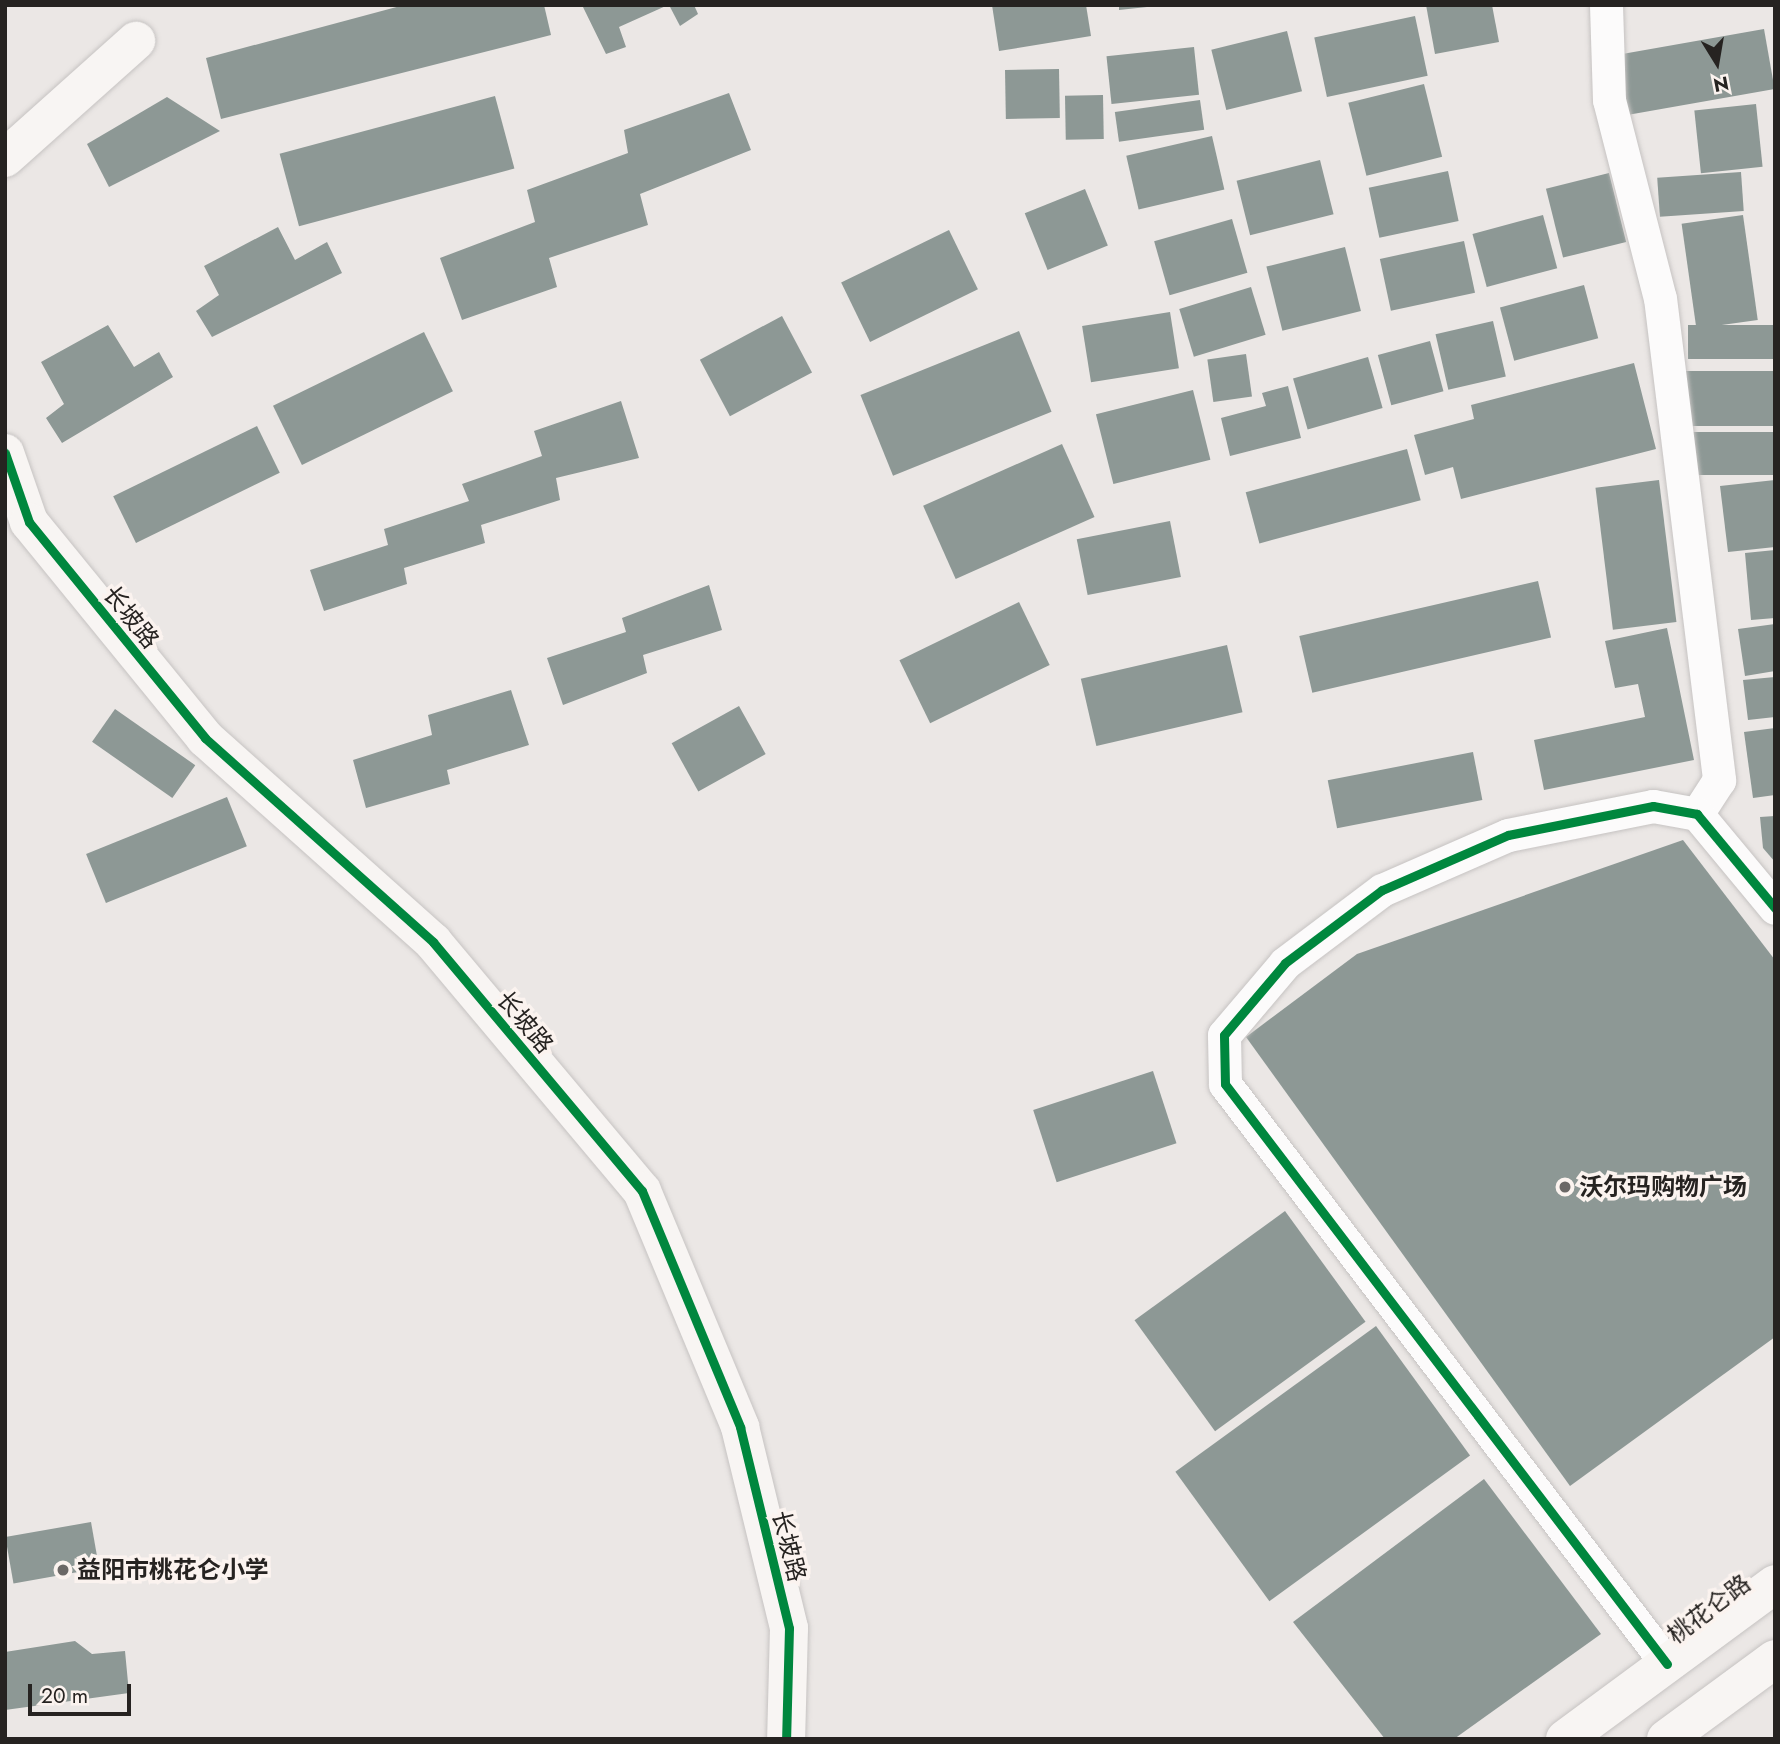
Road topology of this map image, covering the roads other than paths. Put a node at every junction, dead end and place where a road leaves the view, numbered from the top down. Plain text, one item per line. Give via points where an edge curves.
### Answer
1 (1606, 5) edge
2 (136, 41) dead end
3 (5, 158) edge
4 (5, 453) edge
5 (1698, 814) junction
6 (1775, 908) edge
7 (1775, 1584) edge
8 (1775, 1659) edge
9 (1667, 1664) junction
10 (786, 1739) edge
11 (1565, 1739) edge
12 (1666, 1739) edge

1 - 5 street via 1609,100 1660,298 1719,780
2 - 3 street
4 - 10 street, 长坡路 via 29,522 205,738 433,942 642,1191 740,1427 789,1628
5 - 6 street
5 - 9 street via 1653,806 1508,835 1382,890 1285,964 1224,1035 1225,1084
7 - 9 street, 桃花仑路
8 - 12 street
9 - 11 street, 桃花仑路

